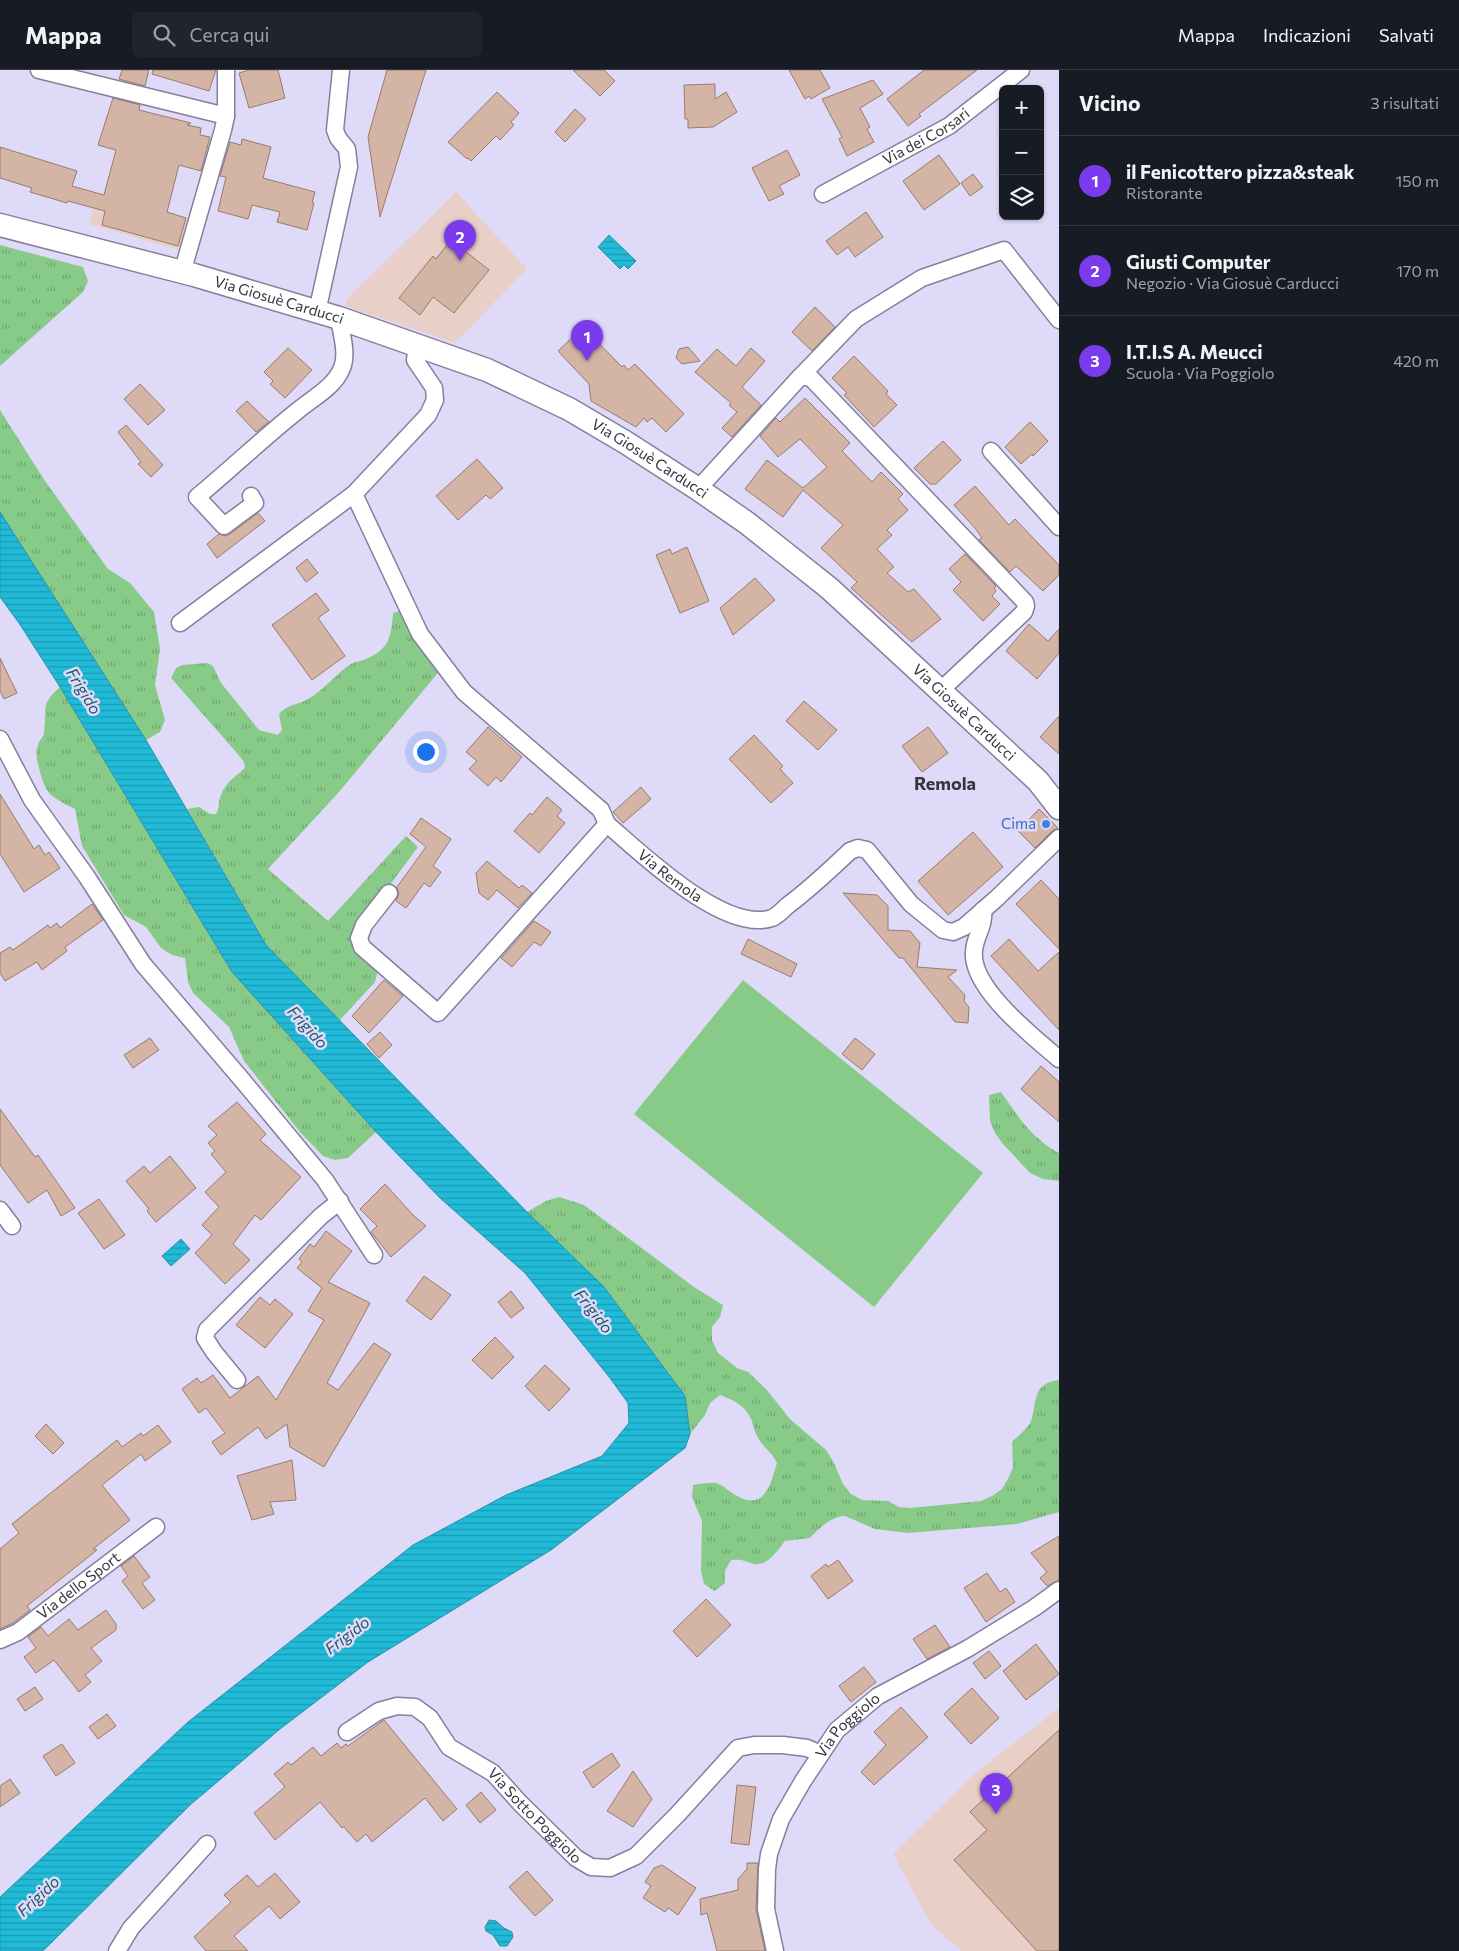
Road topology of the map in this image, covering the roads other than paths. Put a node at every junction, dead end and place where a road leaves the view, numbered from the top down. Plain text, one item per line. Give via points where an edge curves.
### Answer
1 (39, 70) edge
2 (226, 70) edge
3 (341, 70) edge
4 (1021, 70) edge
5 (226, 116) junction
6 (823, 194) dead end
7 (0, 225) edge
8 (182, 273) junction
9 (317, 312) junction
10 (339, 318) junction
11 (1059, 320) edge
12 (417, 345) junction
13 (800, 378) junction
14 (991, 451) dead end
15 (698, 489) junction
16 (354, 494) junction
17 (251, 496) dead end
18 (1059, 527) edge
19 (180, 623) dead end
20 (941, 690) junction
21 (0, 739) edge
22 (1038, 781) junction
23 (1059, 795) edge
24 (1059, 808) edge
25 (607, 824) junction
26 (1059, 838) edge
27 (389, 893) dead end
28 (983, 910) junction
29 (1059, 1059) edge
30 (340, 1201) junction
31 (0, 1210) edge
32 (12, 1226) dead end
33 (374, 1255) dead end
34 (237, 1380) dead end
35 (156, 1527) dead end
36 (1059, 1590) edge
37 (0, 1640) edge
38 (347, 1732) dead end
39 (821, 1754) junction
40 (208, 1844) dead end
41 (116, 1951) edge
42 (775, 1951) edge

1 - 5 street
2 - 5 street
3 - 9 street via 335,130 347,149 349,167
4 - 6 street, Via dei Corsari via 949,126
5 - 8 street
7 - 8 main road, Via Giosuè Carducci
8 - 9 main road, Via Giosuè Carducci
9 - 10 main road, Via Giosuè Carducci
10 - 12 main road, Via Giosuè Carducci
10 - 17 street via 343,366 335,380 197,497 224,526 255,503
11 - 13 street via 1004,250 922,278 856,319
12 - 15 main road, Via Giosuè Carducci via 487,370 569,409
12 - 16 street via 415,360 434,388 436,400 428,415
13 - 15 street
13 - 20 street via 812,379 1025,602 1024,612
14 - 18 street
15 - 20 main road, Via Giosuè Carducci via 829,588
16 - 19 street
16 - 25 street via 420,634 464,692 601,810
20 - 22 main road, Via Giosuè Carducci
21 - 30 street via 32,800 143,964
22 - 23 main road, Via Giosuè Carducci
22 - 24 main road, Via Giosuè Carducci
25 - 27 street via 438,1013 362,947 359,938 364,926
25 - 28 street, Via Remola via 697,897 748,920 772,918 850,851 858,848 867,850 911,904 943,930 953,932 964,927
26 - 28 street, Via Remola
28 - 29 street via 984,919 974,951 984,985 1006,1012
30 - 33 street
30 - 34 street via 207,1330 205,1338
31 - 32 street
35 - 37 street, Via dello Sport via 18,1632
36 - 39 street, Via Poggiolo via 967,1649 878,1696 838,1730
38 - 39 street, Via Sotto Poggiolo via 380,1711 397,1706 415,1708 430,1718 449,1747 494,1773 576,1858 592,1867 610,1868 636,1856 738,1748 754,1744 783,1744
39 - 42 street, Via Poggiolo via 781,1819 769,1854 766,1909
40 - 41 street via 131,1928

